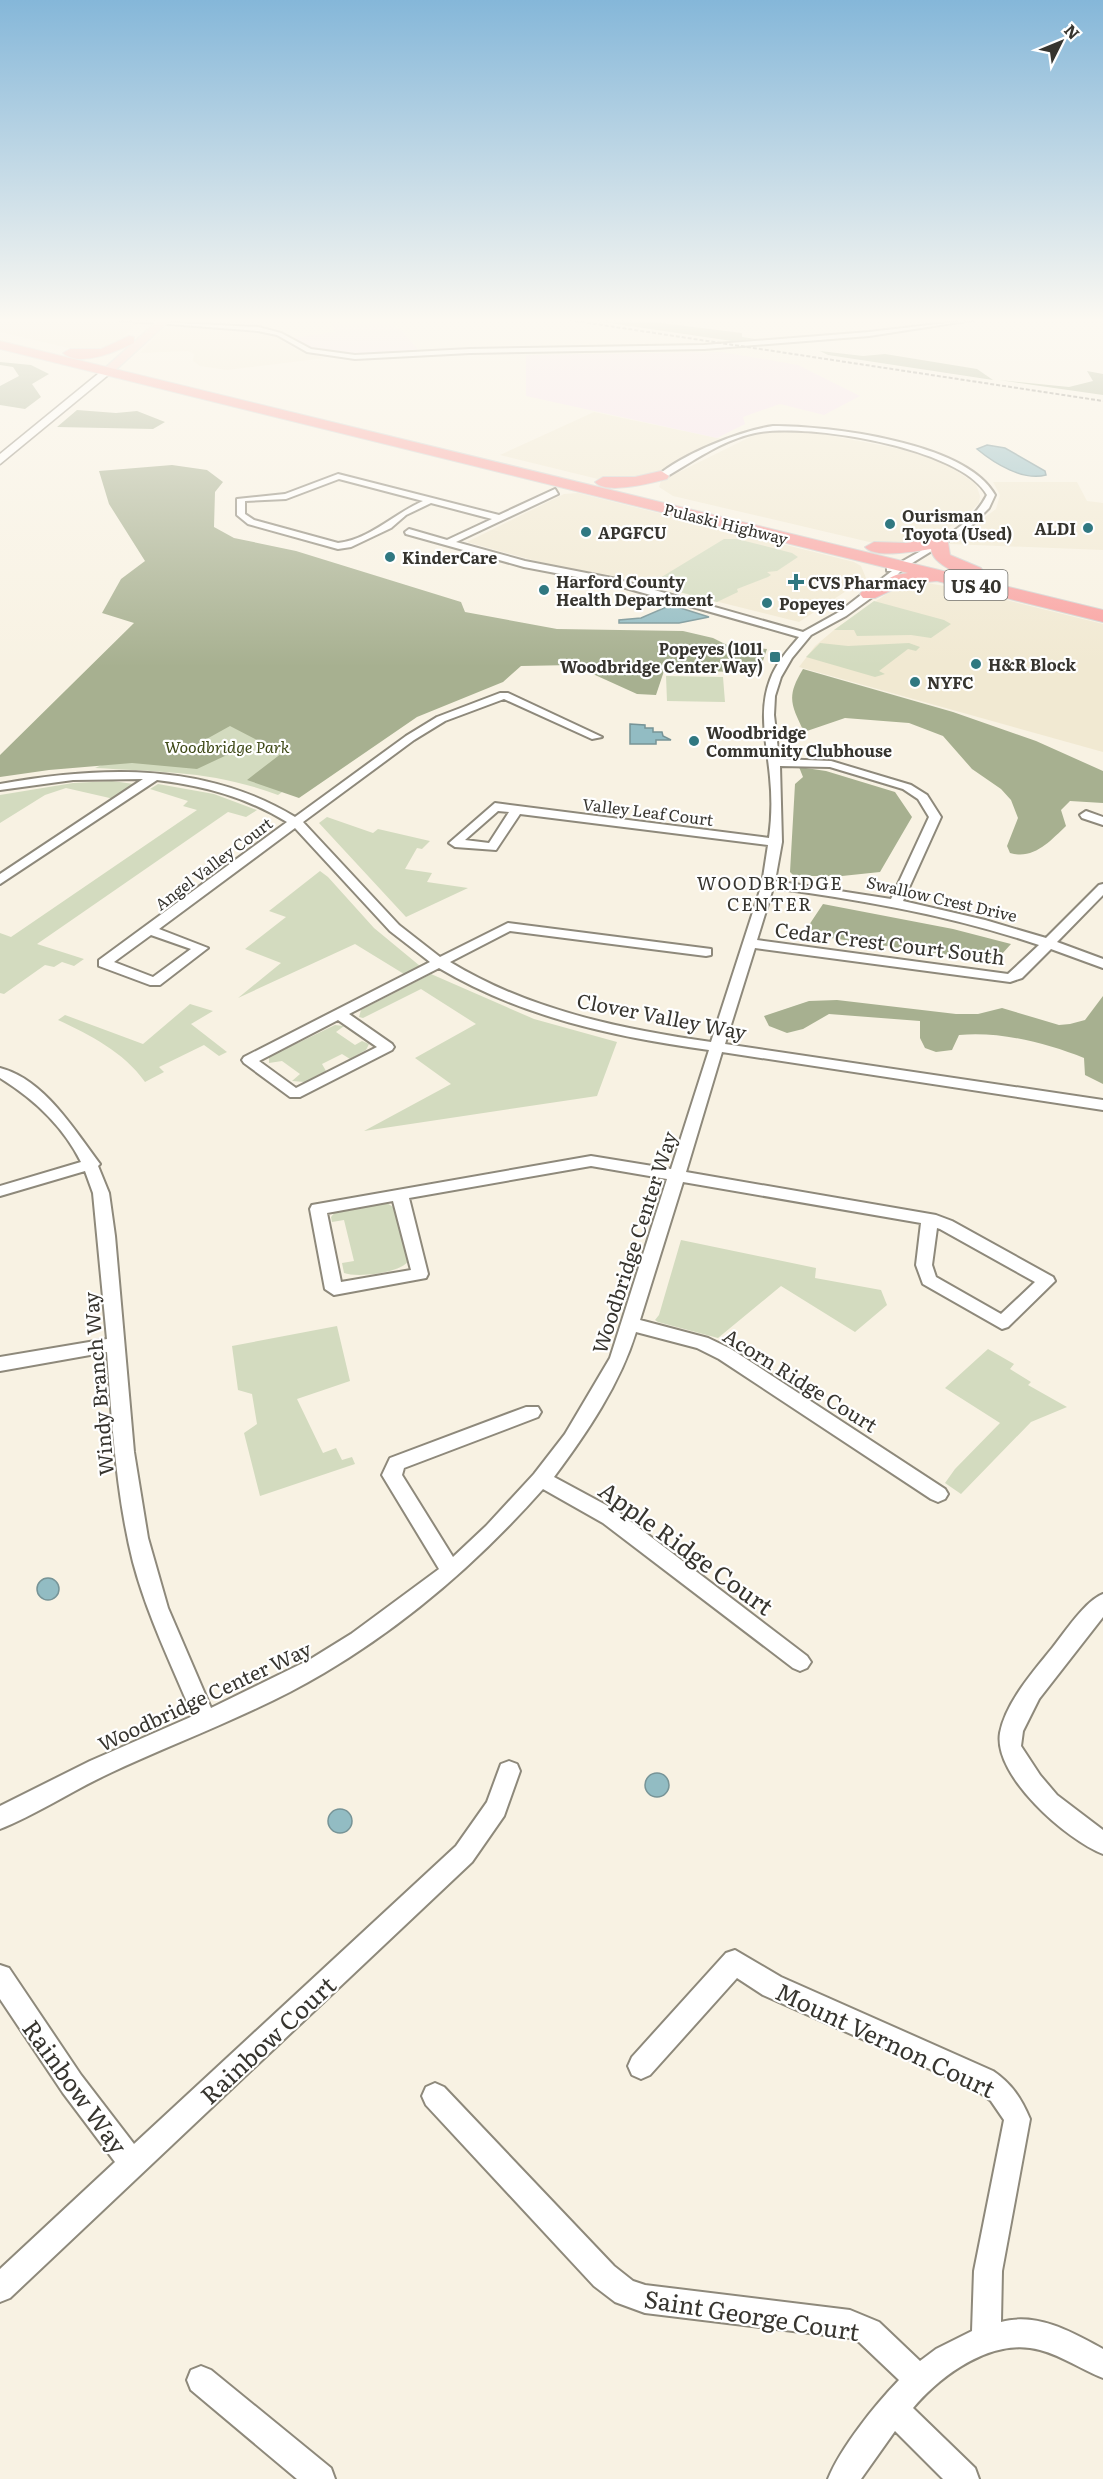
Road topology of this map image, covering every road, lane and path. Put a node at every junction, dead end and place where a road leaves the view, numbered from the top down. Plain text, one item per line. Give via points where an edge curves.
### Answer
1 (29, 436) edge
2 (372, 436) edge
3 (397, 436) edge
4 (742, 436) edge
5 (850, 436) edge
6 (0, 460) edge
7 (534, 475) junction
8 (661, 476) junction
9 (585, 480) junction
10 (555, 492) junction
11 (608, 493) junction
12 (431, 500) junction
13 (687, 505) junction
14 (499, 518) junction
15 (409, 532) dead end
16 (812, 536) junction
17 (939, 542) junction
18 (447, 543) junction
19 (839, 550) junction
20 (906, 563) junction
21 (864, 592) junction
22 (1056, 600) junction
23 (1103, 607) edge
24 (1103, 616) edge
25 (808, 633) junction
26 (587, 724) dead end
27 (569, 725) junction
28 (596, 736) dead end
29 (774, 762) junction
30 (153, 777) junction
31 (0, 787) edge
32 (517, 810) junction
33 (1086, 815) dead end
34 (1103, 820) edge
35 (295, 823) junction
36 (776, 842) junction
37 (0, 880) edge
38 (768, 884) junction
39 (1103, 888) edge
40 (896, 902) junction
41 (151, 930) junction
42 (748, 944) junction
43 (1050, 944) junction
44 (706, 952) dead end
45 (439, 963) junction
46 (1103, 964) edge
47 (339, 1014) junction
48 (719, 1047) junction
49 (0, 1072) edge
50 (1103, 1105) edge
51 (92, 1164) junction
52 (677, 1176) junction
53 (0, 1191) edge
54 (400, 1195) junction
55 (930, 1219) junction
56 (630, 1324) junction
57 (115, 1344) junction
58 (0, 1364) edge
59 (532, 1412) dead end
60 (541, 1479) junction
61 (938, 1494) dead end
62 (451, 1571) junction
63 (1103, 1603) edge
64 (800, 1662) dead end
65 (206, 1721) junction
66 (508, 1771) dead end
67 (0, 1818) edge
68 (1103, 1843) edge
69 (0, 1977) edge
70 (641, 2066) dead end
71 (435, 2096) dead end
72 (133, 2164) junction
73 (0, 2289) edge
74 (986, 2340) junction
75 (1103, 2364) edge
76 (919, 2379) junction
77 (201, 2380) dead end
78 (893, 2409) junction
79 (320, 2479) edge
80 (843, 2479) edge
81 (964, 2479) edge

1 - 6 main road
2 - 7 highway, Pulaski Highway / US 40
3 - 9 highway, Pulaski Highway / US 40
4 - 8 street, Woodbridge Center Way
5 - 17 street, Woodbridge Center Way via 942,458 971,472 987,486 989,502 975,519
7 - 10 highway via 553,484
7 - 11 highway, Pulaski Highway / US 40
8 - 9 highway via 618,483
8 - 13 highway via 655,482 655,491
9 - 13 highway, Pulaski Highway / US 40
10 - 11 highway
10 - 14 street
11 - 19 highway, Pulaski Highway / US 40
12 - 12 street via 338,476 291,495 241,499 240,503 241,515 251,522 338,546 388,526 403,513
12 - 14 street
13 - 16 highway, Pulaski Highway / US 40
14 - 18 street
15 - 18 street
16 - 17 highway via 886,548 913,548
16 - 20 highway, Pulaski Highway / US 40
17 - 20 street, Woodbridge Center Way
17 - 22 highway via 940,555 951,564
18 - 25 street via 537,567 609,580
19 - 20 highway, Pulaski Highway / US 40
19 - 21 highway via 867,562 873,569
20 - 21 street, Woodbridge Center Way via 888,570
20 - 22 highway, Pulaski Highway / US 40
21 - 22 highway via 894,581 926,577
21 - 25 street, Woodbridge Center Way via 826,625
22 - 23 highway, Pulaski Highway / US 40
22 - 24 highway, Pulaski Highway / US 40
25 - 29 street, Woodbridge Center Way via 781,665 769,695 766,716
26 - 27 street
27 - 28 street, Angel Valley Court
27 - 35 street, Angel Valley Court via 504,694 428,725
29 - 36 street, Woodbridge Center Way
29 - 40 street via 831,764 906,787 923,797 935,817
30 - 31 street, Clover Valley Way via 90,776
30 - 35 street, Clover Valley Way via 231,790
30 - 37 street
32 - 32 street, Valley Leaf Court via 495,807 455,843 492,848
32 - 36 street, Valley Leaf Court
33 - 34 street
35 - 41 street, Angel Valley Court
35 - 45 street, Clover Valley Way via 392,927
36 - 38 street, Woodbridge Center Way
38 - 40 street, Swallow Crest Drive
38 - 42 street, Woodbridge Center Way
39 - 43 street, Cedar Crest Court South
40 - 43 street, Swallow Crest Drive
41 - 41 street, Angel Valley Court via 132,943 104,963 155,982 201,948
42 - 43 street, Cedar Crest Court South via 1001,978 1017,975
42 - 48 street, Woodbridge Center Way
43 - 46 street, Swallow Crest Drive
44 - 45 street via 508,927
45 - 47 street
45 - 48 street, Clover Valley Way via 506,997 552,1013 598,1026
47 - 47 street via 289,1040 249,1060 295,1094 387,1047
48 - 50 street, Clover Valley Way
48 - 52 street, Woodbridge Center Way
49 - 51 street, Windy Branch Way via 40,1097 78,1141
51 - 53 street
51 - 57 street, Windy Branch Way via 105,1215
52 - 54 street via 591,1161
52 - 55 street
52 - 56 street, Woodbridge Center Way
54 - 54 street via 318,1209 334,1289 420,1274
55 - 55 street via 946,1225 1047,1281 1002,1323 929,1280 924,1265
56 - 60 street, Woodbridge Center Way via 619,1359 598,1396
56 - 61 street, Acorn Ridge Court via 702,1343 725,1354
57 - 58 street
57 - 65 street, Windy Branch Way via 125,1462 138,1540 155,1599
59 - 62 street via 397,1463 393,1468 392,1475
60 - 62 street, Woodbridge Center Way
60 - 64 street, Apple Ridge Court via 610,1517
62 - 65 street, Woodbridge Center Way via 316,1667
63 - 68 street via 1022,1705 1010,1746 1035,1789 1055,1811
65 - 67 street, Woodbridge Center Way via 98,1768
66 - 72 street, Rainbow Court via 496,1808 465,1854
69 - 72 street, Rainbow Way via 72,2084
70 - 74 street, Mount Vernon Court via 735,1962 772,1986 1000,2090 1017,2119 988,2271
71 - 76 street, Saint George Court via 604,2276 625,2292 645,2299 850,2325 869,2332
72 - 73 street, Rainbow Court
74 - 75 street via 1021,2332 1064,2343
74 - 76 street via 960,2349
76 - 78 street
77 - 79 street
78 - 80 street
78 - 81 street

